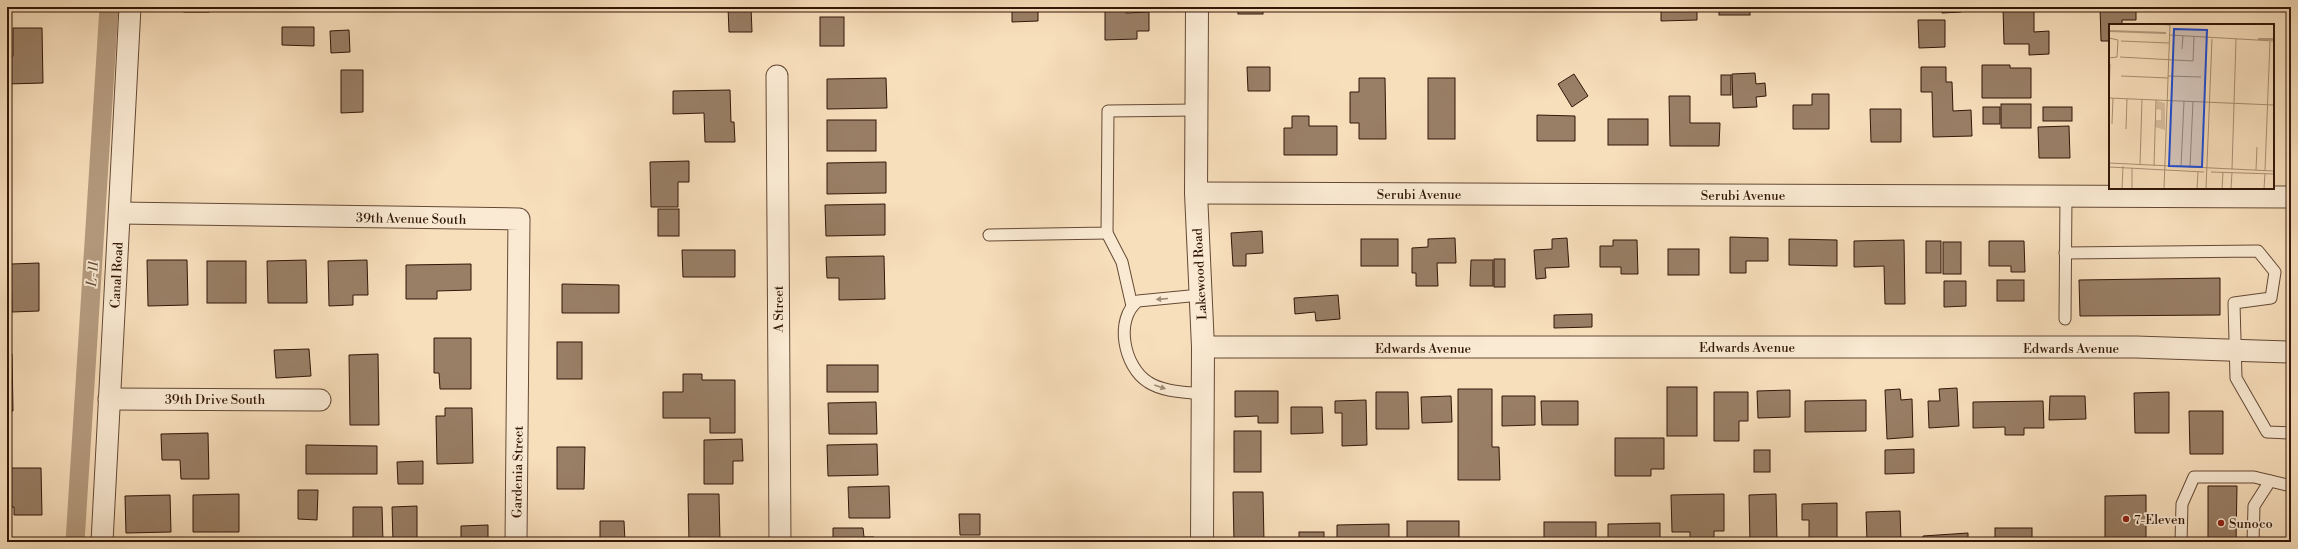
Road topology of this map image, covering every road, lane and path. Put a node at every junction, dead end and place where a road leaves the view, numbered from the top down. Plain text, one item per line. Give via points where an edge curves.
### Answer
1 (130, 7) edge
2 (1197, 7) edge
3 (777, 76) dead end
4 (1196, 110) junction
5 (1196, 193) junction
6 (2066, 196) junction
7 (2291, 197) edge
8 (120, 213) junction
9 (1107, 234) junction
10 (989, 235) dead end
11 (2065, 253) junction
12 (1200, 295) junction
13 (1132, 306) junction
14 (2065, 319) dead end
15 (1203, 347) junction
16 (2234, 350) junction
17 (2291, 352) edge
18 (1203, 394) junction
19 (109, 399) junction
20 (320, 400) dead end
21 (518, 401) joint
22 (2291, 433) edge
23 (2270, 481) junction
24 (2291, 486) edge
25 (102, 542) edge
26 (516, 542) edge
27 (780, 542) edge
28 (1202, 542) edge
29 (2181, 542) edge
30 (2253, 542) edge

1 - 8 street, Canal Road
2 - 4 street, Lakewood Road
3 - 27 street, A Street
4 - 5 street, Lakewood Road
4 - 9 lane via 1108,111
5 - 6 street, Serubi Avenue
5 - 12 street, Lakewood Road
6 - 7 street, Serubi Avenue
6 - 11 lane
8 - 19 street, Canal Road
8 - 21 street, 39th Avenue South via 519,219
9 - 10 lane
9 - 13 lane via 1122,262
11 - 14 lane
11 - 16 lane via 2258,251 2275,272 2270,298 2234,303
12 -> 13 lane via 1138,301
12 - 15 street, Lakewood Road
13 -> 18 lane via 1126,318 1126,333 1127,353 1134,368 1148,382 1166,389
15 - 16 street, Edwards Avenue via 2136,347
15 - 18 street, Lakewood Road
16 - 17 street, Edwards Avenue
16 - 22 lane via 2236,378 2267,432
18 - 28 street, Lakewood Road
19 - 20 street, 39th Drive South
19 - 25 street, Canal Road
21 - 26 street, Gardenia Street
23 - 24 lane
23 - 29 lane via 2254,477 2194,478 2182,504
23 - 30 lane via 2254,506

